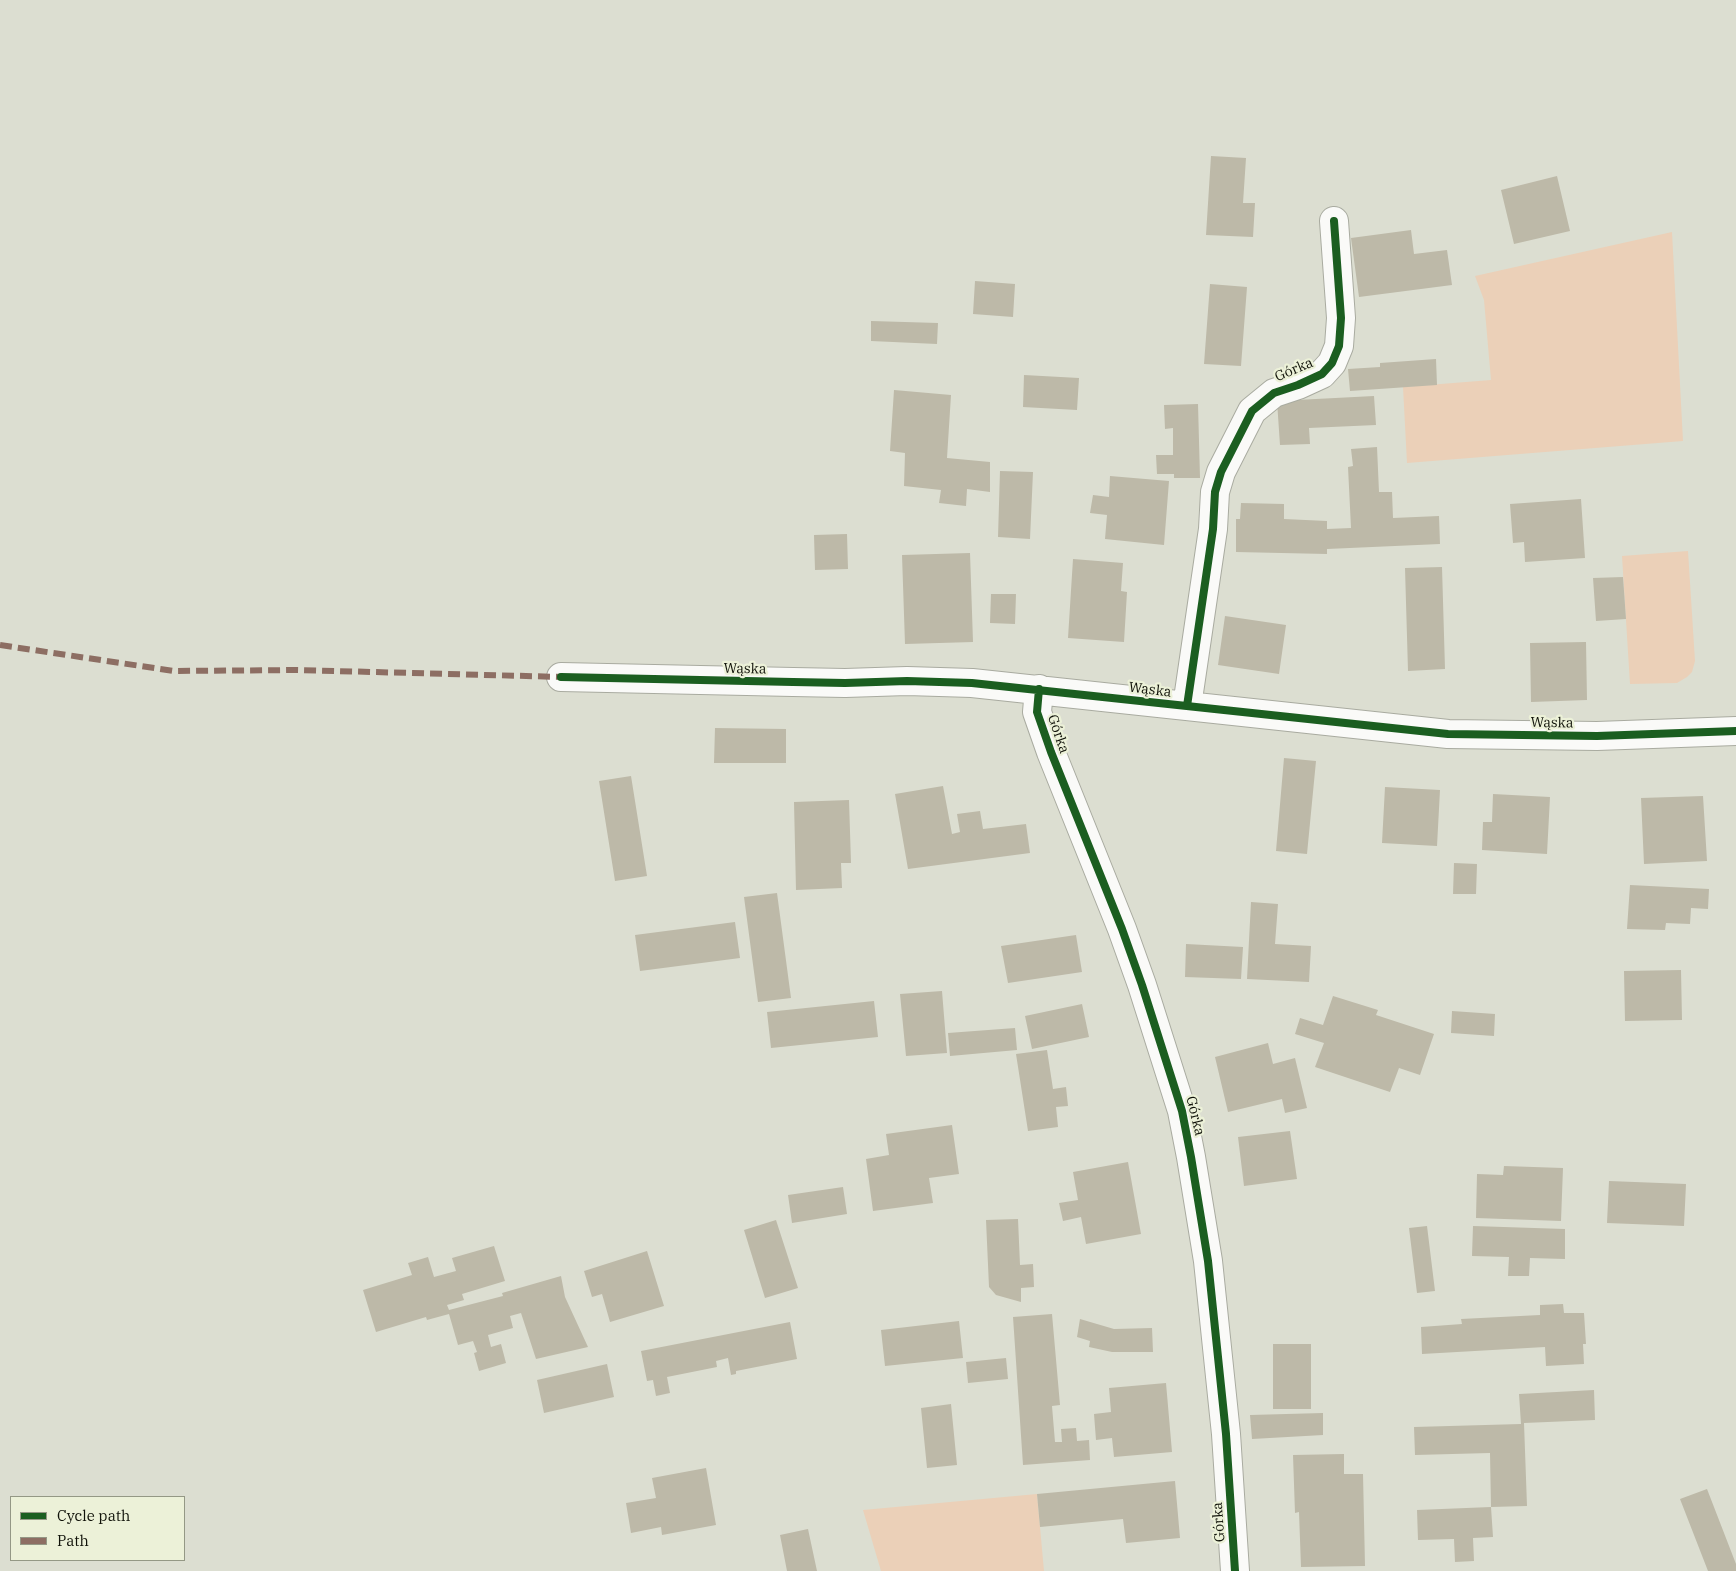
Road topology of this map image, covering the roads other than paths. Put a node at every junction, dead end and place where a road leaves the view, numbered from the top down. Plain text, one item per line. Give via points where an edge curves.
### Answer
1 (1334, 221) dead end
2 (561, 677) dead end
3 (1039, 689) junction
4 (1186, 706) junction
5 (1736, 731) edge
6 (1235, 1571) edge

1 - 4 street, Górka via 1341,318 1339,346 1322,374 1274,393 1252,411 1221,472 1215,492 1213,529
2 - 3 street, Wąska via 802,683 907,681
3 - 4 street, Wąska
3 - 6 street, Górka via 1037,712 1042,728 1122,929 1182,1111 1208,1260 1224,1415
4 - 5 street, Wąska via 1448,734 1597,736

